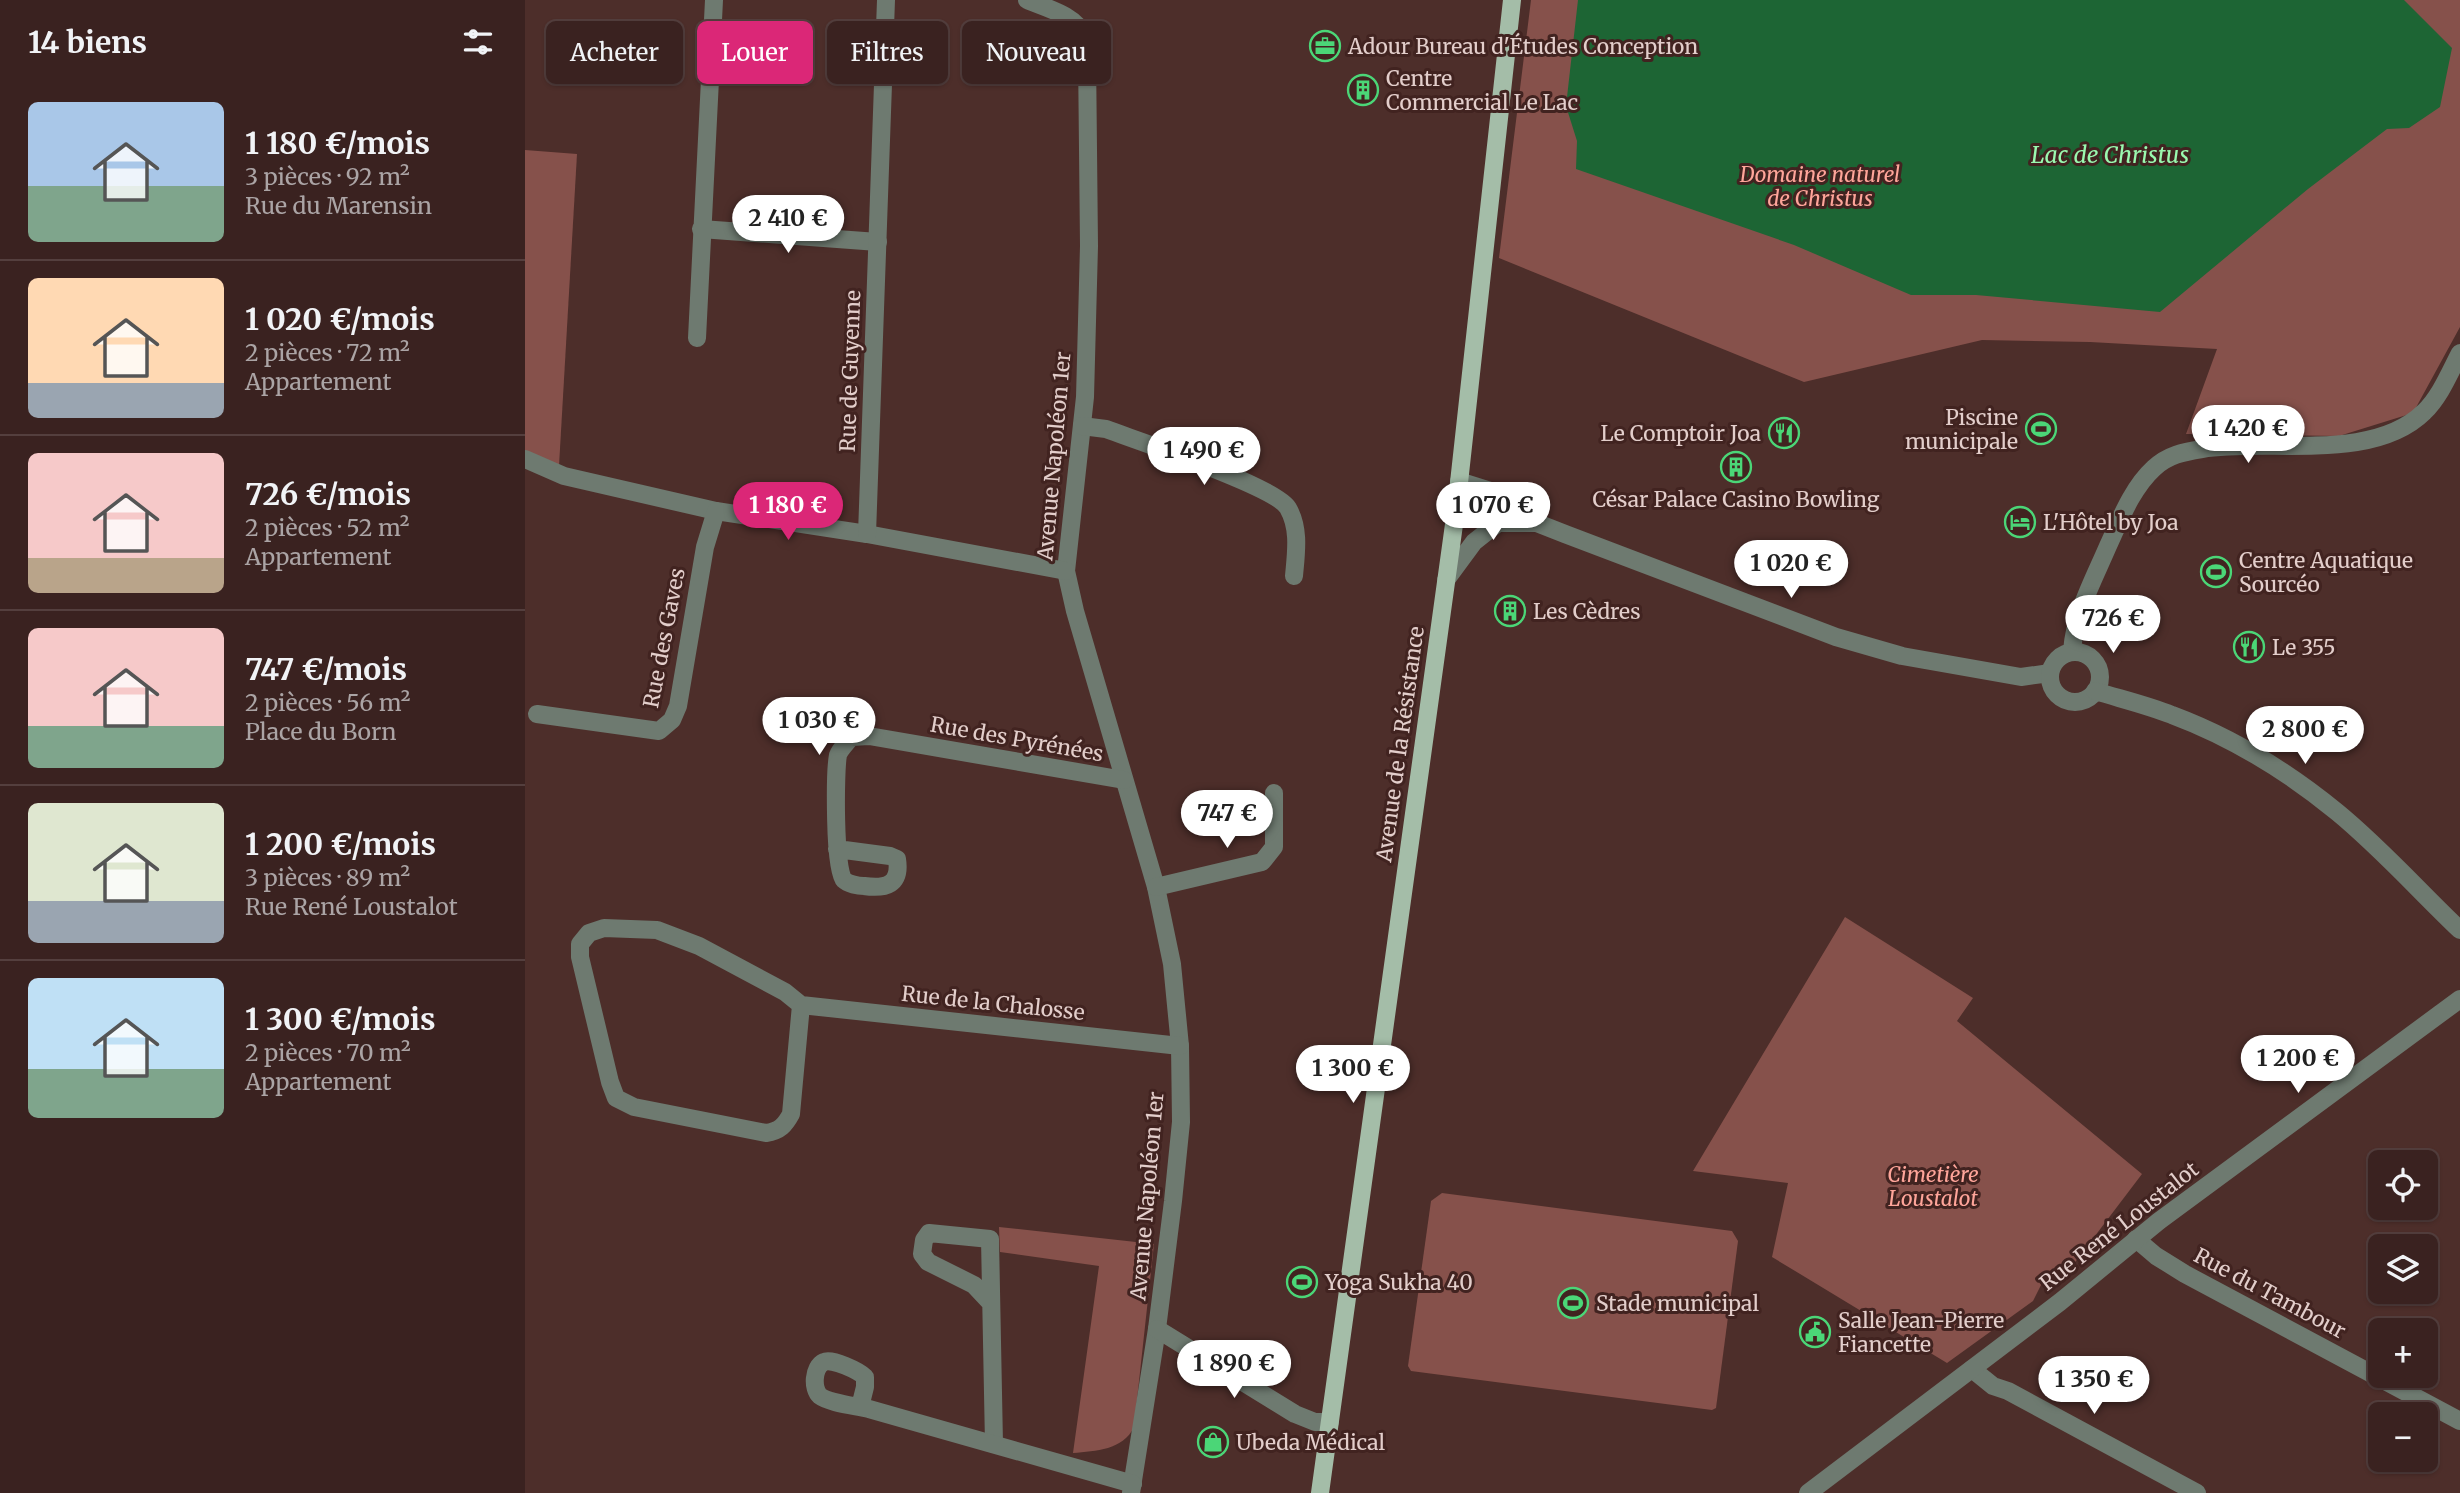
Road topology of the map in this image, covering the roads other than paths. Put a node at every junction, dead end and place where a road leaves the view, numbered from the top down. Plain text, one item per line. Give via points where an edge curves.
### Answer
1 (714, 0) edge
2 (886, 0) edge
3 (1027, 0) edge
4 (1512, 0) edge
5 (701, 229) junction
6 (878, 242) junction
7 (697, 338) dead end
8 (2460, 353) edge
9 (1082, 426) junction
10 (525, 459) edge
11 (1459, 481) junction
12 (1456, 510) junction
13 (716, 511) junction
14 (1498, 523) junction
15 (1537, 523) junction
16 (867, 534) junction
17 (1066, 571) junction
18 (1294, 576) dead end
19 (1446, 580) junction
20 (2072, 652) junction
21 (2050, 673) junction
22 (2095, 691) junction
23 (537, 714) dead end
24 (1124, 780) junction
25 (1274, 793) dead end
26 (837, 849) dead end
27 (1156, 887) junction
28 (2460, 930) edge
29 (2460, 999) edge
30 (801, 1005) junction
31 (1180, 1046) junction
32 (2136, 1239) junction
33 (989, 1301) junction
34 (1157, 1329) junction
35 (1972, 1369) junction
36 (860, 1407) dead end
37 (2460, 1421) edge
38 (1329, 1422) junction
39 (994, 1444) junction
40 (1132, 1488) edge
41 (1321, 1493) edge
42 (1808, 1493) edge
43 (2197, 1493) edge

1 - 5 street
2 - 6 street, Rue de Guyenne
3 - 9 street, Avenue Napoléon 1er via 1076,23 1087,53 1089,246
4 - 11 main road, Avenue de la Résistance
5 - 6 street
5 - 7 street
6 - 16 street, Rue de Guyenne
8 - 20 street via 2424,413 2377,438 2343,444 2218,446 2176,453 2154,468 2119,523 2077,618
9 - 17 street, Avenue Napoléon 1er
9 - 18 street via 1107,429 1251,484 1287,506 1297,534
10 - 13 street via 564,476
11 - 12 main road, Avenue de la Résistance
11 - 15 street via 1494,492
12 - 14 street
12 - 19 main road, Avenue de la Résistance
13 - 16 street
13 - 23 street, Rue des Gaves via 672,720 659,731
14 - 15 street
14 - 19 street via 1474,542
15 - 21 street via 1902,656 1999,675
16 - 17 street
17 - 24 street, Avenue Napoléon 1er
19 - 38 main road, Avenue de la Résistance
20 - 21 street via 2057,658
20 - 22 street via 2084,653 2099,669
21 - 22 street via 2053,689 2065,700 2082,701
22 - 28 street via 2171,714 2253,752 2337,812
24 - 26 street, Rue des Pyrénées via 869,736 851,737 838,752
24 - 27 street, Avenue Napoléon 1er
25 - 27 street via 1274,847 1262,862
27 - 31 street, Avenue Napoléon 1er via 1172,964
29 - 32 street, Rue René Loustalot
30 - 30 street, Rue de la Chalosse via 785,992 670,933 604,928 589,933 580,944 610,1082 616,1098 634,1107 775,1132 791,1114
30 - 31 street, Rue de la Chalosse
31 - 34 street, Avenue Napoléon 1er via 1181,1122
32 - 35 street, Rue René Loustalot
32 - 37 street, Rue du Tambour via 2185,1274
33 - 33 street via 990,1239 929,1233 922,1254 927,1262 974,1285
33 - 39 street
34 - 38 street via 1295,1414
34 - 40 street, Avenue Napoléon 1er
35 - 42 street, Rue René Loustalot
35 - 43 street via 1993,1386
36 - 39 street
38 - 41 main road, Avenue de la Résistance
39 - 40 street

